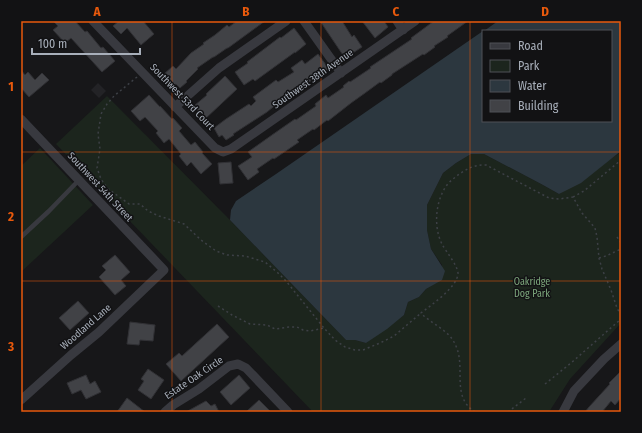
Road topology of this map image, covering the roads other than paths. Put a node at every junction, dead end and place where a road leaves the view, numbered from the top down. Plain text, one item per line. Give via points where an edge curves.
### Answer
1 (94, 21) edge
2 (286, 21) edge
3 (304, 21) edge
4 (397, 21) edge
5 (415, 21) edge
6 (402, 30) junction
7 (341, 73) junction
8 (175, 107) junction
9 (21, 119) edge
10 (223, 152) joint
11 (79, 180) junction
12 (21, 237) edge
13 (164, 270) joint
14 (621, 344) edge
15 (21, 400) edge
16 (166, 412) edge
17 (288, 412) edge
18 (563, 412) edge

1 - 8 street, Southwest 53rd Court
2 - 8 street via 219,68
3 - 7 street
4 - 6 street
5 - 6 street, Southwest 38th Avenue
6 - 7 street, Southwest 38th Avenue
7 - 10 street, Southwest 38th Avenue
8 - 10 street, Southwest 53rd Court via 215,148
9 - 11 street, Southwest 54th Street
11 - 12 lane
11 - 13 street, Southwest 54th Street
13 - 15 street, Woodland Lane via 99,332
14 - 18 street via 574,391
16 - 17 street, Estate Oak Circle via 229,366 238,364 246,368

